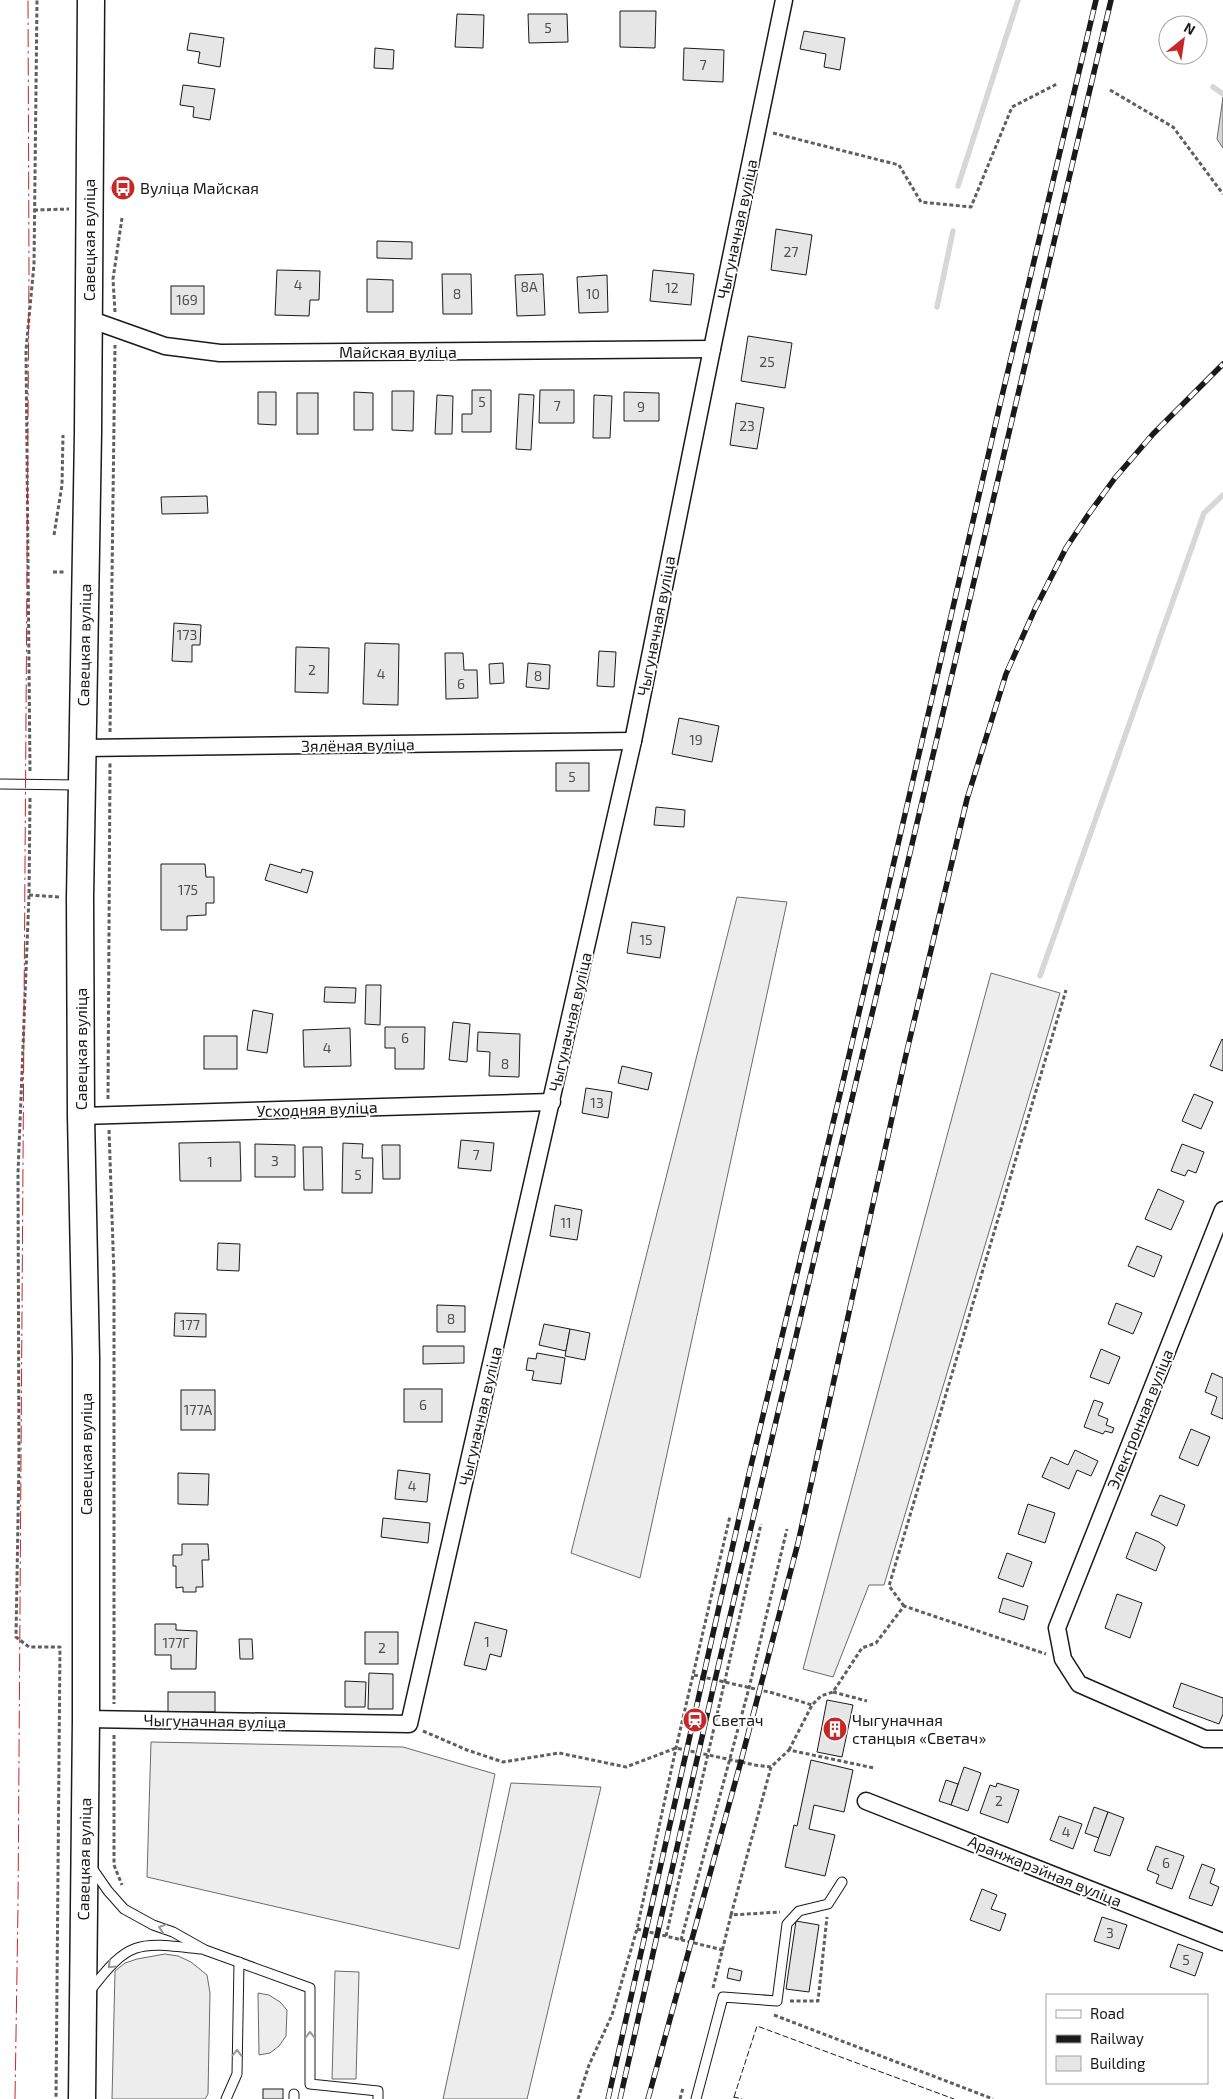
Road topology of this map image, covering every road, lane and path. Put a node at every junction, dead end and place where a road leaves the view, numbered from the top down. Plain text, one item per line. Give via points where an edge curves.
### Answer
1 (37, 0) edge
2 (91, 0) edge
3 (784, 0) edge
4 (1057, 84) dead end
5 (1110, 90) dead end
6 (758, 129) junction
7 (1223, 194) edge
8 (89, 209) junction
9 (34, 210) junction
10 (122, 218) dead end
11 (89, 319) junction
12 (116, 327) junction
13 (712, 349) junction
14 (63, 435) dead end
15 (54, 535) dead end
16 (633, 741) junction
17 (83, 748) junction
18 (110, 748) junction
19 (0, 784) edge
20 (82, 784) junction
21 (30, 785) junction
22 (29, 895) junction
23 (80, 898) junction
24 (1066, 990) dead end
25 (552, 1102) junction
26 (108, 1115) junction
27 (81, 1116) junction
28 (1223, 1210) edge
29 (730, 1516) dead end
30 (761, 1524) dead end
31 (787, 1528) dead end
32 (904, 1606) junction
33 (1063, 1659) junction
34 (694, 1676) junction
35 (724, 1682) junction
36 (749, 1688) junction
37 (833, 1692) junction
38 (867, 1700) dead end
39 (812, 1705) junction
40 (86, 1719) junction
41 (114, 1720) junction
42 (409, 1724) junction
43 (1223, 1738) edge
44 (676, 1748) junction
45 (789, 1750) junction
46 (708, 1755) junction
47 (730, 1759) junction
48 (771, 1767) junction
49 (874, 1768) dead end
50 (866, 1801) dead end
51 (84, 1857) junction
52 (842, 1882) dead end
53 (122, 1888) dead end
54 (828, 1904) junction
55 (798, 1911) junction
56 (731, 1915) junction
57 (637, 1929) junction
58 (666, 1936) junction
59 (681, 1940) junction
60 (1223, 1942) edge
61 (205, 1950) junction
62 (239, 1962) junction
63 (83, 2000) junction
64 (777, 2001) junction
65 (768, 2013) dead end
66 (56, 2099) edge
67 (82, 2099) edge
68 (226, 2099) edge
69 (378, 2099) edge
70 (578, 2099) edge
71 (696, 2099) edge
72 (993, 2099) edge

1 - 9 path
2 - 8 main road, Савецкая вуліца
3 - 6 street, Чыгуначная вуліца
4 - 6 path via 1012,107 971,207 921,202 899,165
5 - 7 path via 1172,127
6 - 13 street, Чыгуначная вуліца
8 - 9 path
8 - 11 main road, Савецкая вуліца
9 - 21 path via 34,264 26,350
10 - 12 path via 113,280
11 - 12 street, Майская вуліца
11 - 17 main road, Савецкая вуліца
12 - 13 street, Майская вуліца via 165,346 220,353
12 - 18 path
13 - 16 street, Чыгуначная вуліца
14 - 15 path via 62,485
16 - 18 street, Зялёная вуліца
16 - 25 street, Чыгуначная вуліца
17 - 18 street, Зялёная вуліца
17 - 20 main road, Савецкая вуліца
18 - 26 path
19 - 21 lane
20 - 21 lane
20 - 23 main road, Савецкая вуліца
21 - 22 path
22 - 23 path
22 - 66 path via 18,1173 16,1637 29,1647 60,1647
23 - 27 main road, Савецкая вуліца
24 - 32 path via 889,1586
25 - 26 street, Усходняя вуліца
25 - 42 street, Чыгуначная вуліца
26 - 27 street, Усходняя вуліца
26 - 41 path via 114,1275
27 - 40 main road, Савецкая вуліца via 86,1358
28 - 33 street, Электронная вуліца via 1057,1628
29 - 34 path
30 - 35 path
31 - 36 path
32 - 33 path
32 - 37 path via 876,1642 862,1648
33 - 43 street via 1079,1684 1205,1739
34 - 35 path
34 - 44 path
35 - 36 path
35 - 46 path
36 - 39 path
36 - 47 path
37 - 38 path
37 - 39 path via 821,1696
39 - 45 path
40 - 41 street, Чыгуначная вуліца
40 - 51 main road, Савецкая вуліца
41 - 42 street, Чыгуначная вуліца
41 - 53 path via 114,1865
42 - 44 path via 503,1762 559,1753 626,1767
44 - 46 path
44 - 57 path
45 - 48 path
45 - 49 path
46 - 47 path
46 - 58 path
47 - 48 path
47 - 59 path
48 - 56 path
50 - 60 street, Аранжарэйная вуліца
61 -> 51 lane via 124,1908
51 - 63 main road, Савецкая вуліца
52 - 54 lane
54 - 55 lane
54 - 64 path via 818,2001
55 - 56 path
55 - 64 lane via 787,1924
56 - 59 path via 723,1950
57 - 58 path
57 - 70 path via 612,2015 589,2064
58 - 59 path
61 - 62 lane
61 -> 63 lane via 155,1944 137,1947 107,1969
68 -> 62 lane via 237,2074
69 -> 62 lane via 378,2091 310,2084 310,1988
63 - 67 main road, Савецкая вуліца
64 - 71 lane via 723,1997
65 - 72 path

